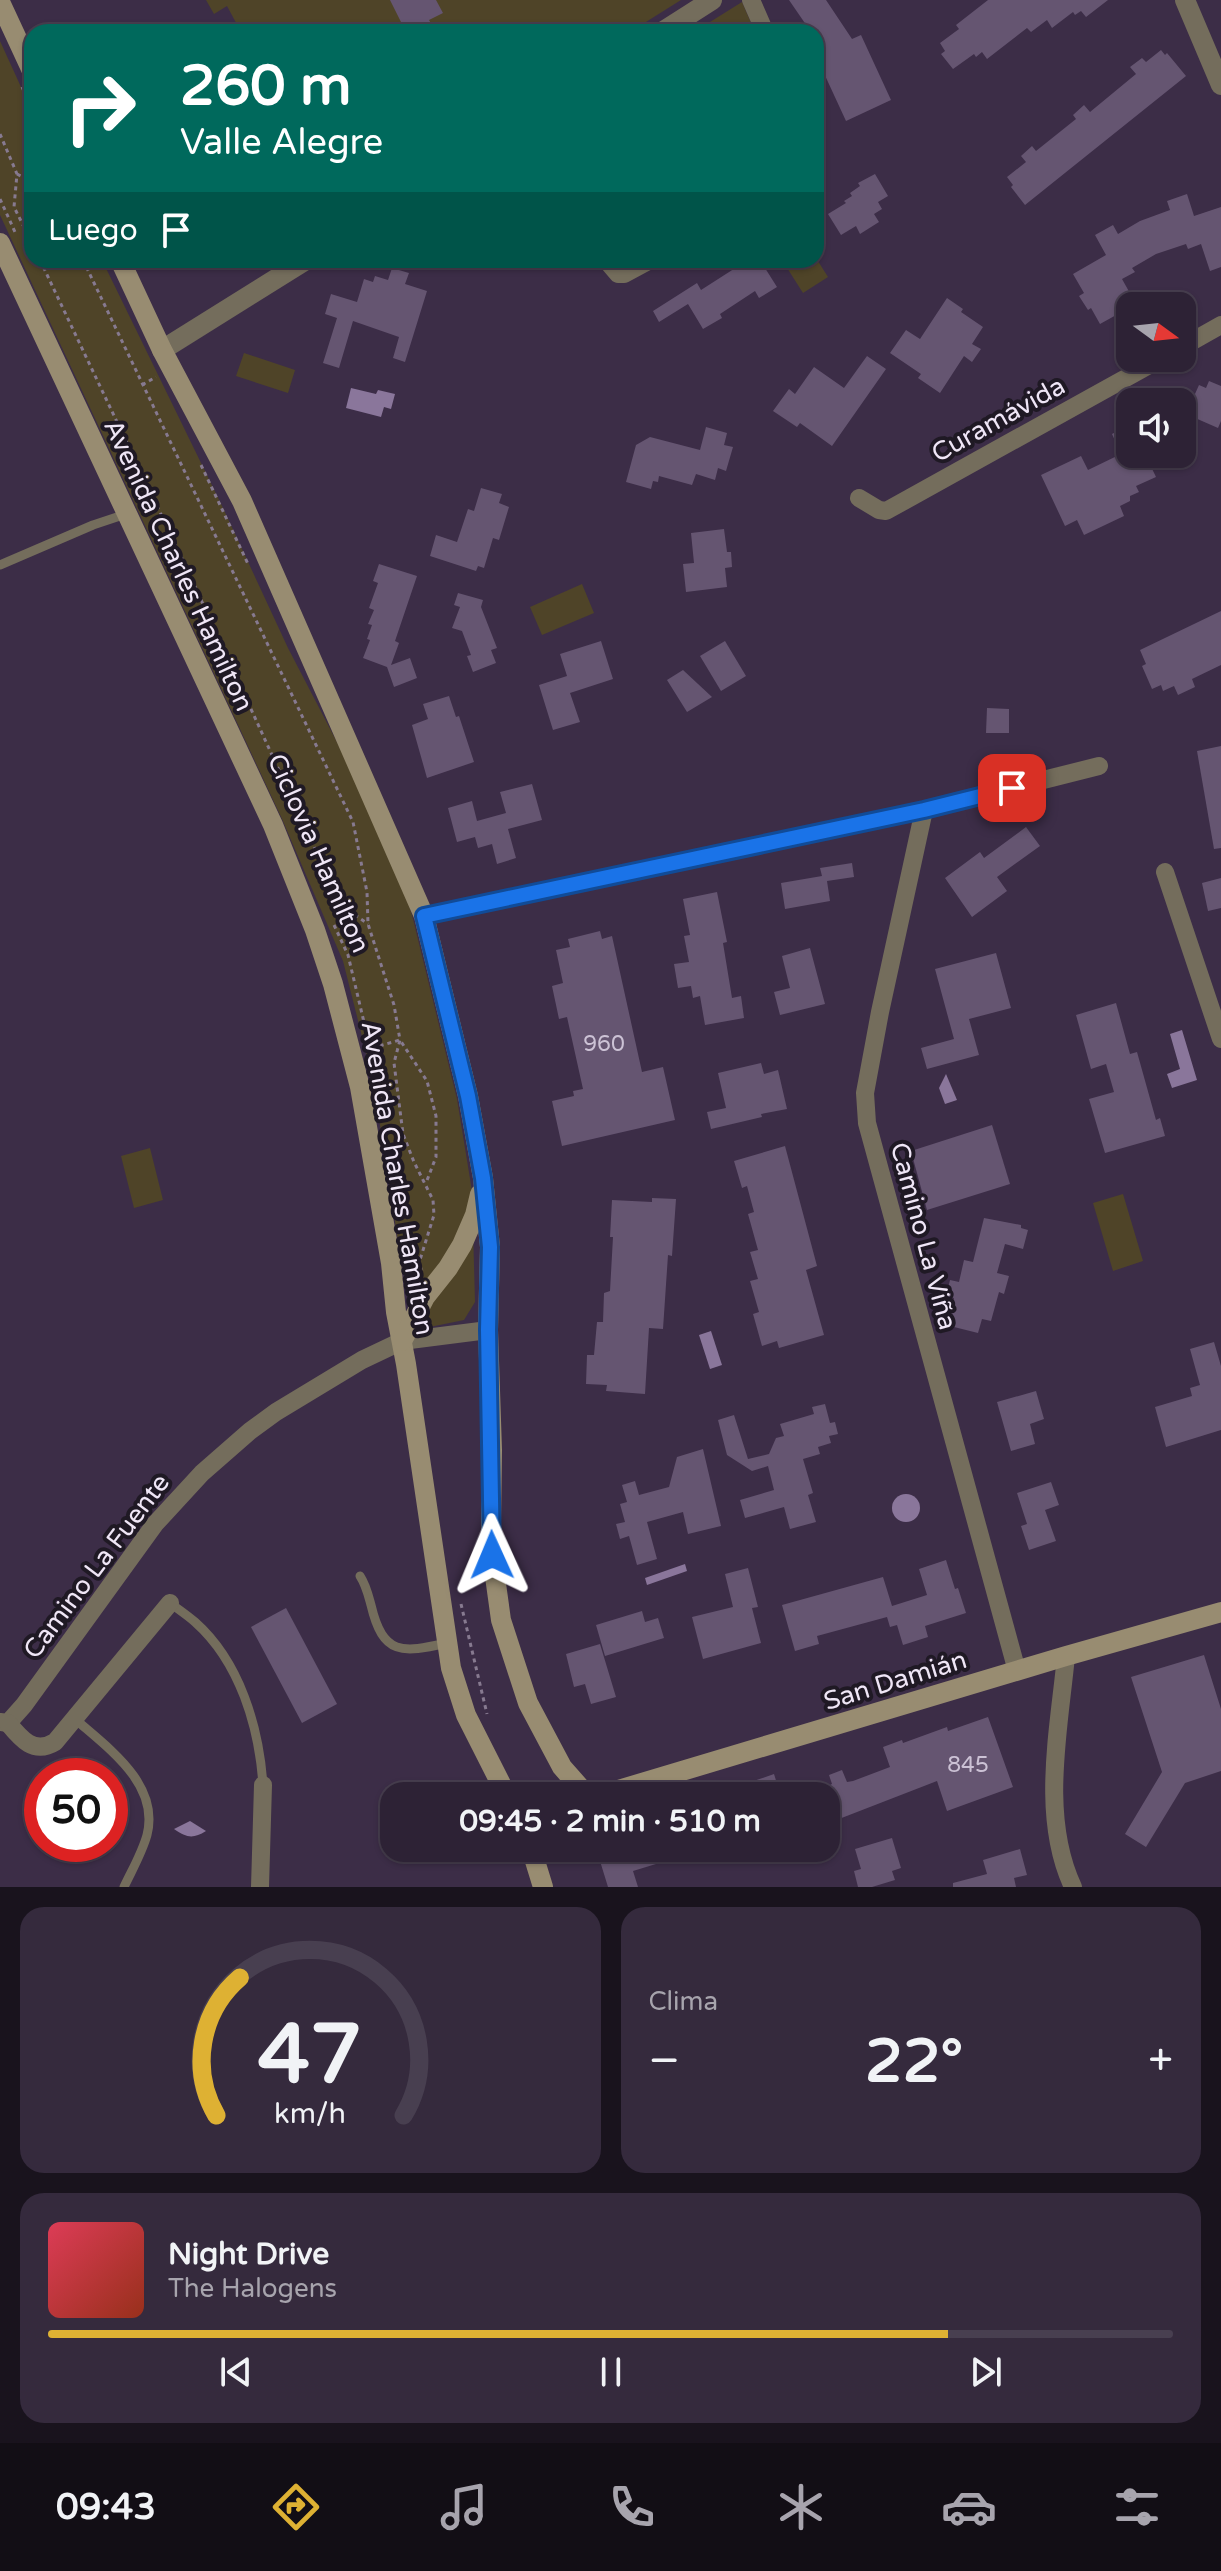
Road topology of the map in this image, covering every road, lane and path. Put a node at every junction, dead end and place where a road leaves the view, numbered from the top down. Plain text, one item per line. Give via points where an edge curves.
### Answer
1 (712, 0) edge
2 (751, 0) edge
3 (1185, 0) edge
4 (0, 2) edge
5 (674, 24) edge
6 (762, 24) edge
7 (24, 54) edge
8 (1221, 85) edge
9 (0, 134) edge
10 (17, 174) junction
11 (24, 178) edge
12 (0, 199) edge
13 (24, 227) edge
14 (9, 240) edge
15 (44, 268) edge
16 (87, 268) edge
17 (124, 268) edge
18 (293, 268) edge
19 (613, 268) edge
20 (635, 268) edge
21 (1221, 325) edge
22 (1196, 339) edge
23 (162, 350) junction
24 (1137, 372) edge
25 (197, 458) dead end
26 (859, 498) dead end
27 (126, 514) junction
28 (0, 565) edge
29 (251, 569) dead end
30 (1099, 766) dead end
31 (924, 810) junction
32 (1165, 872) dead end
33 (328, 912) dead end
34 (424, 916) junction
35 (368, 924) junction
36 (1221, 1039) edge
37 (400, 1040) junction
38 (362, 1052) junction
39 (374, 1064) dead end
40 (483, 1178) junction
41 (425, 1184) junction
42 (396, 1262) junction
43 (431, 1268) dead end
44 (418, 1286) junction
45 (488, 1330) junction
46 (402, 1341) junction
47 (360, 1576) dead end
48 (460, 1597) dead end
49 (170, 1603) joint
50 (1221, 1612) edge
51 (447, 1643) junction
52 (1066, 1656) junction
53 (1017, 1671) junction
54 (75, 1719) junction
55 (4, 1722) edge
56 (492, 1726) dead end
57 (509, 1782) edge
58 (263, 1785) joint
59 (535, 1862) edge
60 (124, 1887) edge
61 (260, 1887) edge
62 (543, 1887) edge
63 (1073, 1887) edge

1 - 5 street
2 - 6 street
3 - 8 street
4 - 7 main road
9 - 10 path
10 - 11 path
10 - 13 path via 14,207
12 - 14 path
14 - 27 main road, Avenida Charles Hamilton
15 - 35 path via 326,873 346,909
16 - 35 path via 353,822
17 - 23 main road
18 - 23 street
19 - 20 street via 618,274
21 - 22 street
23 - 34 main road via 242,501
24 - 26 street, Curamávida via 886,511
25 - 29 path
27 - 28 lane
27 - 38 main road, Avenida Charles Hamilton via 295,877
30 - 31 street
31 - 34 street
31 - 53 street, Camino La Viña via 865,1093 867,1123
32 - 36 street
33 - 38 path, Ciclovia Hamilton via 348,955
34 - 40 main road
35 - 37 path
37 - 38 path
37 - 41 path via 394,1063 403,1134
37 - 41 path via 427,1081 436,1116 436,1157
38 - 39 path, Ciclovia Hamilton
38 - 42 main road, Avenida Charles Hamilton
40 - 44 main road via 462,1245 448,1268
40 - 45 main road via 490,1247
41 - 44 path via 434,1215
42 - 44 path
42 - 44 main road via 398,1277
42 - 46 main road, Avenida Charles Hamilton
43 - 44 path
44 - 46 main road
45 - 46 street, Camino La Fuente
45 - 53 main road, San Damián via 492,1555 501,1620 534,1716 562,1767 584,1792 605,1794
46 - 51 main road, Avenida Charles Hamilton
46 - 55 street, Camino La Fuente via 276,1412 202,1473 155,1524 33,1694
47 - 51 lane via 378,1630 392,1647 414,1650
48 - 56 path
49 - 54 street, Camino La Fuente
49 - 58 lane via 196,1622 239,1684 256,1733
50 - 52 main road, San Damián
51 - 57 main road, Avenida Charles Hamilton via 466,1715
52 - 53 main road, San Damián
52 - 63 street via 1054,1806 1058,1846
54 - 55 street, Camino La Fuente via 55,1742 36,1748
54 - 60 lane via 118,1757 144,1794 148,1832
58 - 61 street
59 - 62 main road

